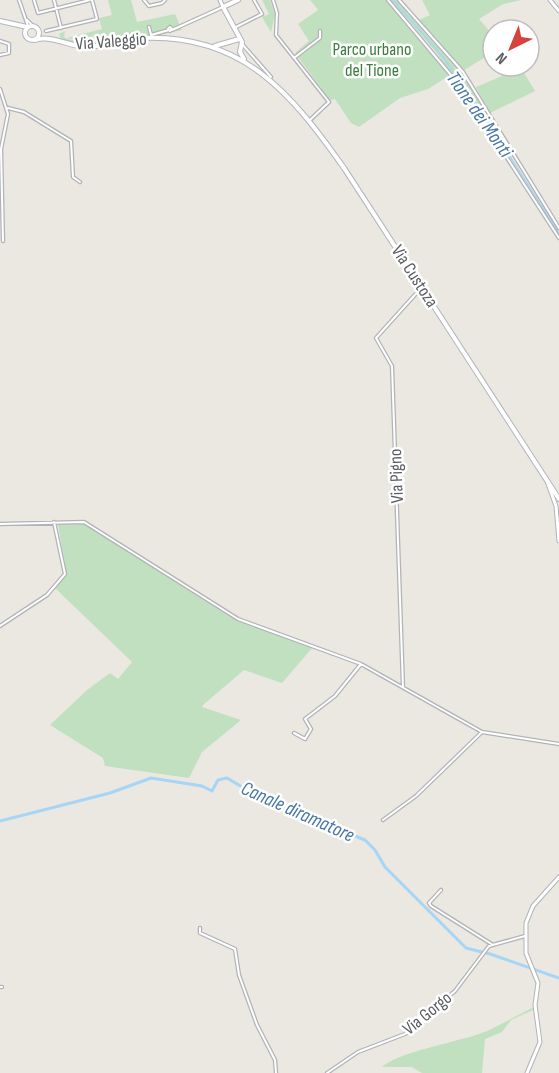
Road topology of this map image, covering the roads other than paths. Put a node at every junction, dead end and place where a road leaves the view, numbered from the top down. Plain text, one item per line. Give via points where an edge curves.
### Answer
1 (19, 0) edge
2 (34, 0) edge
3 (54, 0) edge
4 (91, 0) edge
5 (144, 0) edge
6 (165, 0) edge
7 (220, 0) edge
8 (238, 0) edge
9 (254, 0) edge
10 (273, 0) edge
11 (388, 0) edge
12 (399, 0) edge
13 (550, 0) edge
14 (223, 7) junction
15 (56, 9) junction
16 (559, 11) edge
17 (26, 18) junction
18 (0, 21) edge
19 (16, 26) junction
20 (31, 27) junction
21 (149, 27) dead end
22 (61, 28) junction
23 (234, 29) junction
24 (46, 31) dead end
25 (320, 31) dead end
26 (25, 36) junction
27 (239, 39) junction
28 (35, 40) junction
29 (52, 40) junction
30 (232, 40) junction
31 (0, 41) edge
32 (206, 45) junction
33 (241, 46) junction
34 (230, 53) junction
35 (0, 55) edge
36 (294, 58) junction
37 (253, 67) junction
38 (271, 77) dead end
39 (0, 89) edge
40 (8, 108) junction
41 (310, 120) dead end
42 (80, 182) dead end
43 (559, 228) edge
44 (559, 238) edge
45 (3, 241) dead end
46 (423, 286) junction
47 (544, 477) junction
48 (559, 500) edge
49 (558, 510) edge
50 (54, 522) junction
51 (0, 524) edge
52 (559, 541) edge
53 (0, 626) edge
54 (362, 664) junction
55 (403, 687) junction
56 (482, 732) junction
57 (294, 733) dead end
58 (559, 744) edge
59 (383, 820) dead end
60 (559, 877) edge
61 (441, 890) dead end
62 (200, 928) dead end
63 (525, 936) junction
64 (493, 945) junction
65 (276, 1073) edge
66 (327, 1073) edge
67 (527, 1073) edge

1 - 17 street
2 - 15 street via 38,14
3 - 15 street
4 - 15 street
4 - 22 street via 97,19
5 - 6 street via 149,6
7 - 14 street, Via Custoza
8 - 14 main road
9 - 23 street via 262,14
10 - 36 street via 276,34
11 - 44 street via 461,87
12 - 43 street via 463,72
13 - 16 street
14 - 21 street via 178,29 151,35
14 - 23 main road, Via Custoza
15 - 22 street
17 - 19 street via 24,24
17 - 20 street
18 - 19 main road
19 - 20 main road
19 - 26 main road
20 - 26 main road
20 - 28 main road via 39,34
20 - 29 main road, Via Valeggio
22 - 24 street
23 - 27 main road, Via Custoza
23 - 30 main road
25 - 36 street via 320,38
26 - 28 main road
27 - 30 main road
27 - 33 main road, Via Custoza
28 - 29 main road, Via Valeggio
29 - 32 main road, Via Valeggio via 80,47 144,38
30 - 32 main road via 223,45
30 - 34 main road
31 - 35 street via 9,44 9,53
32 - 34 main road, Via Custoza
33 - 34 main road
33 - 37 main road, Via Custoza via 241,55
33 - 38 street, Via Custoza
34 - 37 main road, Via Custoza
36 - 41 street via 329,102
37 - 46 main road, Via Custoza via 282,91 329,146
39 - 40 street
40 - 42 street via 24,112 71,141 73,177
40 - 45 street via 1,149
46 - 47 main road, Via Custoza
46 - 55 street, Via Pigno via 376,338 392,366
47 - 48 main road, Via Custoza
47 - 49 street
48 - 49 street
49 - 52 street
50 - 51 street
50 - 53 street via 65,574 46,595
50 - 54 street via 84,522 234,617
54 - 55 street
54 - 57 street via 335,696 305,719 311,729 305,739
55 - 56 street
56 - 58 street
56 - 59 street via 416,796
60 - 63 street via 530,911
61 - 64 street via 429,903 431,906
62 - 65 street via 200,933 234,949 257,1025 275,1059
63 - 64 street
63 - 67 street via 526,953 538,983 535,1005 540,1042
64 - 66 street, Via Gorgo via 454,991 405,1034 358,1053

